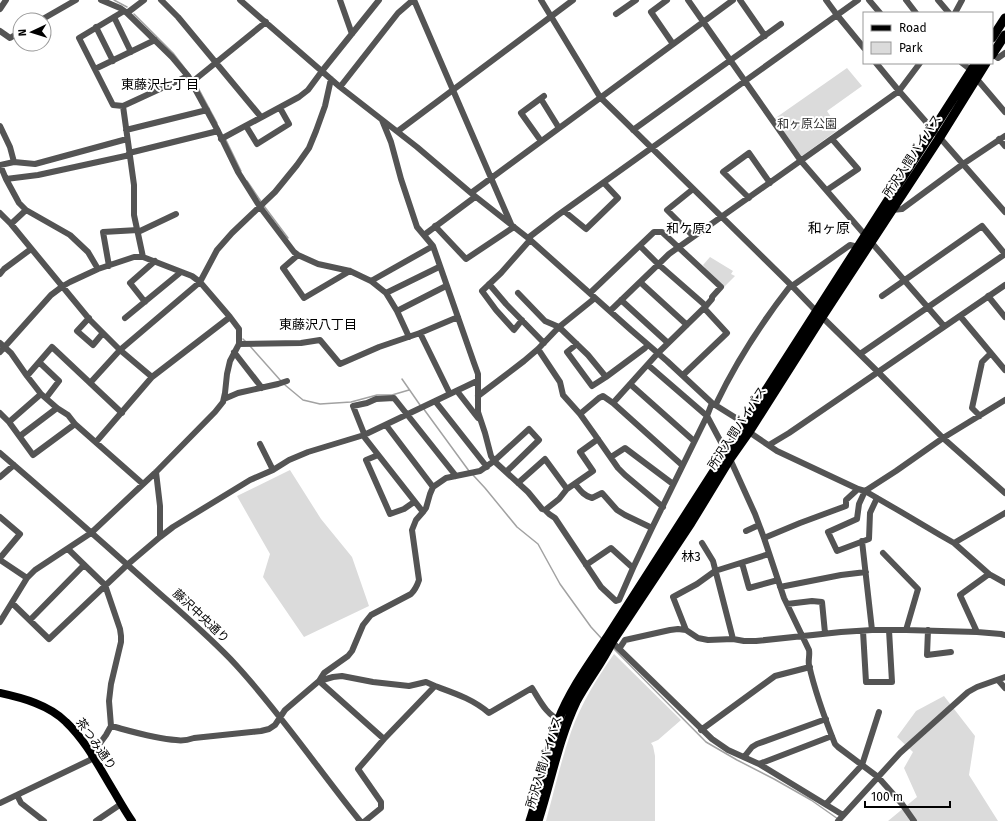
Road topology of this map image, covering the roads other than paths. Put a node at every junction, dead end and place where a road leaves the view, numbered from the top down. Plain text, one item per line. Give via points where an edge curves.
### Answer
1 (6, 0) edge
2 (76, 0) edge
3 (101, 0) edge
4 (144, 0) edge
5 (161, 0) edge
6 (172, 0) edge
7 (240, 0) edge
8 (340, 0) edge
9 (379, 0) edge
10 (413, 0) edge
11 (541, 0) edge
12 (573, 0) edge
13 (667, 0) edge
14 (688, 0) edge
15 (733, 0) edge
16 (740, 0) edge
17 (826, 0) edge
18 (858, 0) edge
19 (869, 0) edge
20 (906, 0) edge
21 (938, 0) edge
22 (962, 0) edge
23 (632, 1) edge
24 (166, 5) junction
25 (0, 9) edge
26 (125, 12) junction
27 (879, 12) edge
28 (915, 12) edge
29 (948, 12) edge
30 (956, 12) edge
31 (52, 14) edge
32 (616, 14) dead end
33 (836, 15) junction
34 (551, 16) junction
35 (114, 17) junction
36 (1005, 18) edge
37 (266, 22) junction
38 (703, 22) junction
39 (781, 24) dead end
40 (96, 27) junction
41 (0, 31) edge
42 (352, 34) junction
43 (1005, 35) edge
44 (765, 36) junction
45 (993, 36) edge
46 (12, 37) edge
47 (155, 40) junction
48 (673, 44) junction
49 (863, 47) edge
50 (131, 52) junction
51 (993, 53) edge
52 (1005, 53) edge
53 (993, 56) edge
54 (730, 60) junction
55 (112, 61) junction
56 (216, 62) junction
57 (877, 64) edge
58 (919, 64) edge
59 (964, 64) edge
60 (984, 64) edge
61 (95, 69) junction
62 (974, 70) edge
63 (322, 71) junction
64 (188, 76) junction
65 (331, 79) junction
66 (744, 81) junction
67 (192, 82) junction
68 (340, 87) junction
69 (453, 90) junction
70 (899, 91) junction
71 (600, 97) junction
72 (123, 106) junction
73 (280, 108) junction
74 (206, 110) junction
75 (1005, 112) edge
76 (261, 117) junction
77 (381, 118) junction
78 (0, 126) edge
79 (246, 126) junction
80 (559, 128) junction
81 (126, 130) junction
82 (633, 130) junction
83 (218, 131) junction
84 (398, 132) junction
85 (936, 133) junction
86 (1005, 136) edge
87 (127, 139) junction
88 (221, 139) junction
89 (832, 139) junction
90 (999, 139) junction
91 (541, 142) junction
92 (1005, 146) edge
93 (652, 148) junction
94 (130, 154) junction
95 (801, 161) junction
96 (14, 162) junction
97 (963, 164) junction
98 (0, 165) edge
99 (491, 178) junction
100 (6, 179) junction
101 (604, 182) junction
102 (770, 183) junction
103 (693, 189) junction
104 (827, 190) junction
105 (473, 195) junction
106 (749, 198) junction
107 (260, 207) junction
108 (26, 210) junction
109 (892, 210) junction
110 (564, 211) junction
111 (0, 212) edge
112 (1005, 212) edge
113 (176, 214) dead end
114 (722, 217) junction
115 (11, 224) junction
116 (435, 226) junction
117 (513, 227) junction
118 (138, 231) junction
119 (424, 235) junction
120 (693, 236) junction
121 (529, 239) junction
122 (868, 239) junction
123 (432, 246) junction
124 (640, 246) junction
125 (678, 247) junction
126 (858, 247) junction
127 (31, 249) junction
128 (1005, 254) edge
129 (298, 255) junction
130 (144, 257) junction
131 (155, 261) junction
132 (658, 264) junction
133 (109, 266) junction
134 (2, 267) edge
135 (439, 267) junction
136 (98, 269) junction
137 (350, 271) junction
138 (181, 272) junction
139 (0, 274) edge
140 (904, 280) junction
141 (371, 281) junction
142 (200, 282) junction
143 (640, 282) junction
144 (490, 284) junction
145 (792, 285) junction
146 (1005, 285) edge
147 (63, 286) junction
148 (446, 286) junction
149 (518, 293) dead end
150 (590, 293) junction
151 (386, 294) junction
152 (882, 296) dead end
153 (988, 296) junction
154 (595, 298) junction
155 (621, 300) junction
156 (145, 302) junction
157 (705, 307) junction
158 (928, 307) junction
159 (396, 310) junction
160 (610, 311) junction
161 (819, 314) junction
162 (960, 316) junction
163 (230, 317) junction
164 (458, 317) junction
165 (1005, 317) edge
166 (89, 318) junction
167 (125, 318) dead end
168 (522, 320) junction
169 (687, 325) junction
170 (944, 326) junction
171 (559, 327) junction
172 (103, 333) junction
173 (420, 333) junction
174 (409, 337) junction
175 (544, 343) junction
176 (668, 343) junction
177 (238, 344) junction
178 (577, 344) junction
179 (2, 345) edge
180 (648, 345) junction
181 (538, 349) junction
182 (120, 350) junction
183 (0, 352) edge
184 (234, 352) junction
185 (658, 353) junction
186 (991, 353) junction
187 (860, 354) junction
188 (39, 362) junction
189 (648, 365) junction
190 (1005, 370) edge
191 (878, 372) junction
192 (27, 376) junction
193 (683, 376) junction
194 (152, 377) junction
195 (606, 377) junction
196 (287, 381) dead end
197 (477, 381) junction
198 (90, 383) junction
199 (630, 384) junction
200 (262, 388) junction
201 (457, 391) junction
202 (450, 394) junction
203 (44, 396) junction
204 (478, 396) junction
205 (224, 399) junction
206 (1005, 400) edge
207 (435, 401) junction
208 (613, 403) junction
209 (714, 403) junction
210 (57, 408) junction
211 (0, 413) edge
212 (122, 413) junction
213 (580, 414) junction
214 (407, 415) junction
215 (707, 416) junction
216 (980, 416) junction
217 (9, 422) junction
218 (481, 422) junction
219 (744, 423) junction
220 (75, 424) junction
221 (386, 425) junction
222 (749, 432) junction
223 (364, 435) junction
224 (20, 436) junction
225 (943, 438) junction
226 (598, 439) junction
227 (694, 441) junction
228 (96, 442) junction
229 (260, 444) dead end
230 (769, 445) junction
231 (0, 453) edge
232 (378, 455) junction
233 (728, 456) junction
234 (611, 457) junction
235 (494, 460) junction
236 (14, 465) junction
237 (682, 466) junction
238 (487, 467) junction
239 (273, 470) junction
240 (156, 472) junction
241 (506, 472) junction
242 (456, 476) junction
243 (0, 477) edge
244 (518, 483) junction
245 (143, 484) junction
246 (575, 484) junction
247 (673, 484) junction
248 (433, 487) junction
249 (567, 489) junction
250 (858, 489) junction
251 (865, 491) junction
252 (1005, 493) edge
253 (877, 498) junction
254 (414, 502) junction
255 (663, 507) junction
256 (545, 510) junction
257 (423, 512) junction
258 (1005, 512) edge
259 (0, 517) edge
260 (759, 525) junction
261 (652, 528) junction
262 (746, 531) dead end
263 (91, 533) junction
264 (160, 537) junction
265 (764, 538) junction
266 (862, 541) junction
267 (954, 543) junction
268 (702, 544) dead end
269 (68, 549) junction
270 (883, 552) dead end
271 (770, 554) junction
272 (0, 559) edge
273 (742, 563) junction
274 (84, 565) junction
275 (127, 565) junction
276 (586, 565) junction
277 (633, 568) junction
278 (715, 571) junction
279 (866, 572) junction
280 (989, 574) junction
281 (27, 578) junction
282 (778, 580) junction
283 (628, 581) junction
284 (1005, 583) edge
285 (105, 585) junction
286 (780, 587) junction
287 (639, 588) junction
288 (12, 603) junction
289 (786, 604) junction
290 (30, 620) junction
291 (0, 622) edge
292 (686, 630) junction
293 (872, 630) junction
294 (889, 630) junction
295 (906, 630) junction
296 (928, 630) junction
297 (863, 631) junction
298 (976, 632) junction
299 (825, 633) junction
300 (1005, 635) edge
301 (802, 636) junction
302 (733, 639) junction
303 (609, 642) junction
304 (619, 649) junction
305 (951, 652) dead end
306 (810, 667) junction
307 (1005, 677) edge
308 (998, 680) junction
309 (319, 681) junction
310 (435, 686) junction
311 (1005, 688) edge
312 (1, 694) edge
313 (879, 712) dead end
314 (281, 716) junction
315 (826, 719) junction
316 (563, 721) junction
317 (111, 726) junction
318 (701, 730) junction
319 (832, 736) junction
320 (384, 739) junction
321 (93, 756) junction
322 (744, 757) junction
323 (759, 764) junction
324 (862, 765) junction
325 (878, 777) junction
326 (17, 795) junction
327 (0, 803) edge
328 (121, 804) junction
329 (826, 804) junction
330 (843, 815) junction
331 (44, 821) edge
332 (96, 821) edge
333 (132, 821) edge
334 (360, 821) edge
335 (365, 821) edge
336 (530, 821) edge
337 (538, 821) edge
338 (838, 821) edge
339 (914, 821) edge

1 - 25 street
2 - 31 street
3 - 26 street
4 - 26 street
5 - 24 street
6 - 24 street
7 - 37 street
8 - 42 street
9 - 42 street
10 - 68 street via 398,13
10 - 69 street
11 - 34 street
12 - 34 street
13 - 48 street via 651,12
14 - 38 street
15 - 38 street
16 - 44 street
17 - 33 street
18 - 33 street
19 - 27 street
20 - 28 street
21 - 29 street
22 - 30 street
23 - 32 street
24 - 56 street
26 - 35 street
26 - 47 street
33 - 49 street
33 - 66 street
34 - 69 street
34 - 71 street
35 - 40 street
35 - 50 street
36 - 45 highway
37 - 56 street
37 - 63 street
38 - 48 street
38 - 54 street
39 - 44 street
40 - 55 street
40 - 61 street via 79,38
41 - 46 street
42 - 63 street
43 - 51 highway
44 - 54 street
47 - 50 street
47 - 64 street
48 - 71 street
50 - 55 street
52 - 53 street via 998,58
54 - 66 street
54 - 82 street
55 - 61 street
56 - 67 street
56 - 76 street
57 - 70 street
58 - 70 street
59 - 62 street
60 - 62 highway, 所沢入間バイパス
61 - 72 street via 113,105
62 - 75 street
62 - 85 highway, 所沢入間バイパス
63 - 65 street
63 - 73 street via 308,90
64 - 67 street
64 - 72 street
65 - 68 street
65 - 107 street via 325,106 309,148 277,191
66 - 93 street
66 - 95 street
67 - 74 street
68 - 77 street
69 - 84 street
69 - 99 street
70 - 85 street
70 - 89 street
71 - 80 street
71 - 82 street
72 - 81 street
73 - 76 street
73 - 79 street via 289,124 257,144
74 - 81 street
74 - 83 street
76 - 79 street
77 - 84 street
77 - 119 street via 414,219
78 - 96 street
79 - 88 street
80 - 91 street
80 - 91 street via 542,97 521,113
81 - 87 street
82 - 93 street
83 - 88 street
83 - 94 street
84 - 105 street
85 - 97 street
85 - 109 highway, 所沢入間バイパス
85 - 122 highway, 所沢入間バイパス
86 - 90 street
87 - 94 street
87 - 96 street via 35,164
88 - 107 street
89 - 95 street
89 - 104 street via 858,169
90 - 92 street
90 - 97 street
91 - 99 street
93 - 101 street
93 - 103 street
94 - 100 street via 38,175
94 - 118 street via 134,215
95 - 102 street
95 - 104 street
96 - 98 street
97 - 109 street via 902,209
97 - 112 street
98 - 100 street
99 - 105 street
99 - 117 street
100 - 108 street via 19,203
101 - 110 street
101 - 110 street via 618,198 586,229
102 - 106 street
102 - 106 street via 748,153 723,172
103 - 114 street
103 - 120 street via 667,210
104 - 122 street
105 - 116 street
105 - 117 street
106 - 114 street
107 - 129 street
107 - 142 street via 217,250
108 - 115 street
108 - 136 street via 70,235 88,252
109 - 122 highway, 所沢入間バイパス
110 - 121 street
111 - 115 street
113 - 118 street
114 - 120 street
114 - 145 street
115 - 127 street
116 - 117 street via 466,259
116 - 119 street
117 - 121 street
118 - 130 street
118 - 133 street via 103,232
119 - 123 street
120 - 125 street
121 - 144 street
121 - 150 street
122 - 126 highway, 所沢入間バイパス
122 - 140 street
122 - 161 highway, 所沢入間バイパス
123 - 135 street
123 - 141 street
124 - 125 street via 654,232 662,232
124 - 132 street
124 - 150 street
125 - 132 street
125 - 157 street via 721,287
126 - 145 street via 850,245
126 - 161 highway, 所沢入間バイパス
127 - 134 street
127 - 147 street
128 - 140 street via 982,226
128 - 158 street
129 - 137 street via 318,264
129 - 137 street via 283,268 304,298
130 - 131 street
130 - 133 street via 134,257
131 - 138 street
131 - 156 street via 130,283
132 - 143 street
132 - 157 street
133 - 136 street
134 - 139 street
135 - 148 street
135 - 151 street
136 - 147 street
137 - 141 street
138 - 142 street
138 - 156 street
140 - 152 street
140 - 158 street
141 - 151 street
142 - 163 street
142 - 182 street
143 - 155 street
143 - 169 street
144 - 168 street
144 - 168 street via 482,292 514,330
145 - 161 street
145 - 209 street via 772,309
146 - 153 street
147 - 166 street
147 - 179 street
148 - 159 street
148 - 164 street
149 - 171 street via 545,321
150 - 154 street
151 - 159 street
153 - 162 street
153 - 165 street
154 - 160 street
154 - 171 street
155 - 160 street
155 - 176 street
156 - 167 street
157 - 169 street
157 - 193 street via 726,333
158 - 170 street
158 - 187 street
159 - 174 street
160 - 180 street
161 - 187 street
161 - 219 highway, 所沢入間バイパス
161 - 222 highway, 所沢入間バイパス
162 - 170 street
162 - 186 street
163 - 177 street via 239,329
163 - 194 street
164 - 173 street
164 - 197 street via 478,374
166 - 172 street
166 - 172 street via 77,331 93,345
168 - 175 street
169 - 176 street
170 - 191 street
171 - 175 street
171 - 178 street
172 - 182 street
173 - 174 street
173 - 202 street
174 - 177 street via 340,364 320,340 301,344
175 - 181 street
176 - 185 street
177 - 184 street
178 - 195 street
178 - 195 street via 567,352 592,386
179 - 183 street
179 - 192 street
180 - 185 street
180 - 195 street
181 - 204 street
181 - 213 street via 560,382 563,395
182 - 194 street
182 - 198 street
184 - 200 street
184 - 205 street via 230,361
185 - 189 street
185 - 193 street
186 - 190 street
186 - 216 street via 982,362 972,408
187 - 191 street
188 - 192 street
188 - 198 street via 52,348
188 - 203 street via 59,381
189 - 199 street
189 - 215 street
191 - 225 street
191 - 230 street
192 - 203 street
193 - 209 street
194 - 212 street
196 - 200 street
197 - 201 street
197 - 204 street
198 - 212 street
199 - 208 street
199 - 227 street
200 - 205 street
201 - 202 street
201 - 218 street
202 - 207 street
203 - 210 street
203 - 217 street
204 - 218 street
205 - 240 street via 215,412
206 - 216 street
207 - 214 street
207 - 238 street
208 - 213 street via 603,396
208 - 237 street
209 - 215 street
209 - 219 street
210 - 220 street via 68,415
210 - 224 street
211 - 217 street
212 - 228 street
213 - 226 street
214 - 221 street
214 - 223 street via 394,398 376,399 353,406
214 - 242 street
215 - 227 street
215 - 233 street
216 - 225 street
217 - 224 street
218 - 235 street
219 - 233 highway, 所沢入間バイパス
220 - 224 street via 32,455
220 - 228 street
221 - 223 street
221 - 248 street
222 - 230 street
222 - 233 highway, 所沢入間バイパス
223 - 232 street
223 - 239 street via 308,452
225 - 251 street
225 - 252 street
226 - 234 street
226 - 246 street via 580,452 593,471
227 - 237 street
228 - 245 street
229 - 239 street
230 - 250 street
231 - 236 street, 藤沢中央通り
232 - 254 street
232 - 254 street via 366,460 390,514
233 - 260 street
233 - 287 highway, 所沢入間バイパス
233 - 303 highway, 所沢入間バイパス via 691,523
234 - 247 street via 625,448
234 - 255 street via 625,475
235 - 238 street
235 - 241 street
235 - 241 street via 529,429 539,440
236 - 243 street
236 - 263 street, 藤沢中央通り
237 - 247 street
238 - 242 street via 480,472
239 - 264 street via 250,480
240 - 245 street
240 - 264 street
241 - 244 street
242 - 248 street via 446,478
244 - 249 street via 545,459
244 - 256 street
245 - 263 street
246 - 249 street
246 - 261 street via 588,497 592,498 602,492 617,510
247 - 255 street
248 - 257 street
249 - 256 street
250 - 251 street
250 - 265 street via 846,500 846,506
251 - 253 street
251 - 266 street via 859,504 857,519 828,532 837,551
253 - 266 street via 870,513 869,539
253 - 267 street
254 - 257 street
255 - 261 street
256 - 276 street via 555,518
257 - 309 street via 412,530 419,580 415,591 371,615 363,625 352,651 324,673
258 - 267 street
259 - 272 street via 20,534
260 - 262 street
260 - 265 street
261 - 277 street
263 - 269 street
263 - 275 street, 藤沢中央通り
264 - 275 street
265 - 271 street
266 - 279 street
267 - 280 street
268 - 278 street via 713,561
269 - 274 street
269 - 281 street
270 - 295 street via 918,589
271 - 273 street
271 - 282 street
272 - 281 street
273 - 278 street
273 - 282 street via 749,588
274 - 285 street
274 - 290 street
275 - 285 street
275 - 314 street, 藤沢中央通り via 234,663
276 - 277 street via 611,548
276 - 283 street via 601,587 616,601 619,600
277 - 283 street
278 - 292 street via 673,597
278 - 302 street
279 - 286 street
279 - 293 street
280 - 284 street
280 - 298 street via 960,595
281 - 288 street
282 - 286 street
283 - 287 street
285 - 290 street via 49,639
285 - 317 street via 121,636 109,701
286 - 289 street
287 - 303 highway, 所沢入間バイパス
288 - 290 street
288 - 291 street
289 - 299 street via 822,602
289 - 301 street
292 - 302 street via 698,638 708,640
292 - 304 street via 670,630 625,640
293 - 294 street
293 - 297 street
294 - 295 street
294 - 297 street via 892,682 866,682
295 - 296 street
296 - 298 street
296 - 305 street via 927,655
297 - 299 street
298 - 300 street
299 - 301 street
301 - 302 street via 756,641
301 - 306 street via 809,650
303 - 304 street
303 - 316 highway, 所沢入間バイパス via 568,698
304 - 318 street
306 - 315 street
306 - 318 street via 775,676
307 - 308 street
308 - 311 street
308 - 325 street via 968,692 900,753
309 - 310 street via 342,676 409,686 426,682
309 - 314 street
309 - 320 street
310 - 316 street via 469,699 489,713 532,688 545,709
310 - 320 street
312 - 321 main road, 茶つみ通り via 42,706 58,715
313 - 324 street
314 - 317 street via 275,725 265,730 184,740
314 - 334 street, 藤沢中央通り
315 - 319 street
315 - 322 street via 757,744
316 - 336 highway, 所沢入間バイパス via 545,763
316 - 337 highway, 所沢入間バイパス
317 - 321 street
318 - 322 street via 728,750
319 - 323 street
319 - 324 street via 838,747
320 - 335 street via 358,769 381,802 381,808
321 - 326 street via 90,760
321 - 328 main road, 茶つみ通り
322 - 323 street
323 - 329 street
324 - 325 street
324 - 329 street
325 - 330 street
325 - 339 street
326 - 327 street
326 - 331 street via 21,803
328 - 332 street
328 - 333 main road, 茶つみ通り
329 - 330 street
330 - 338 street

